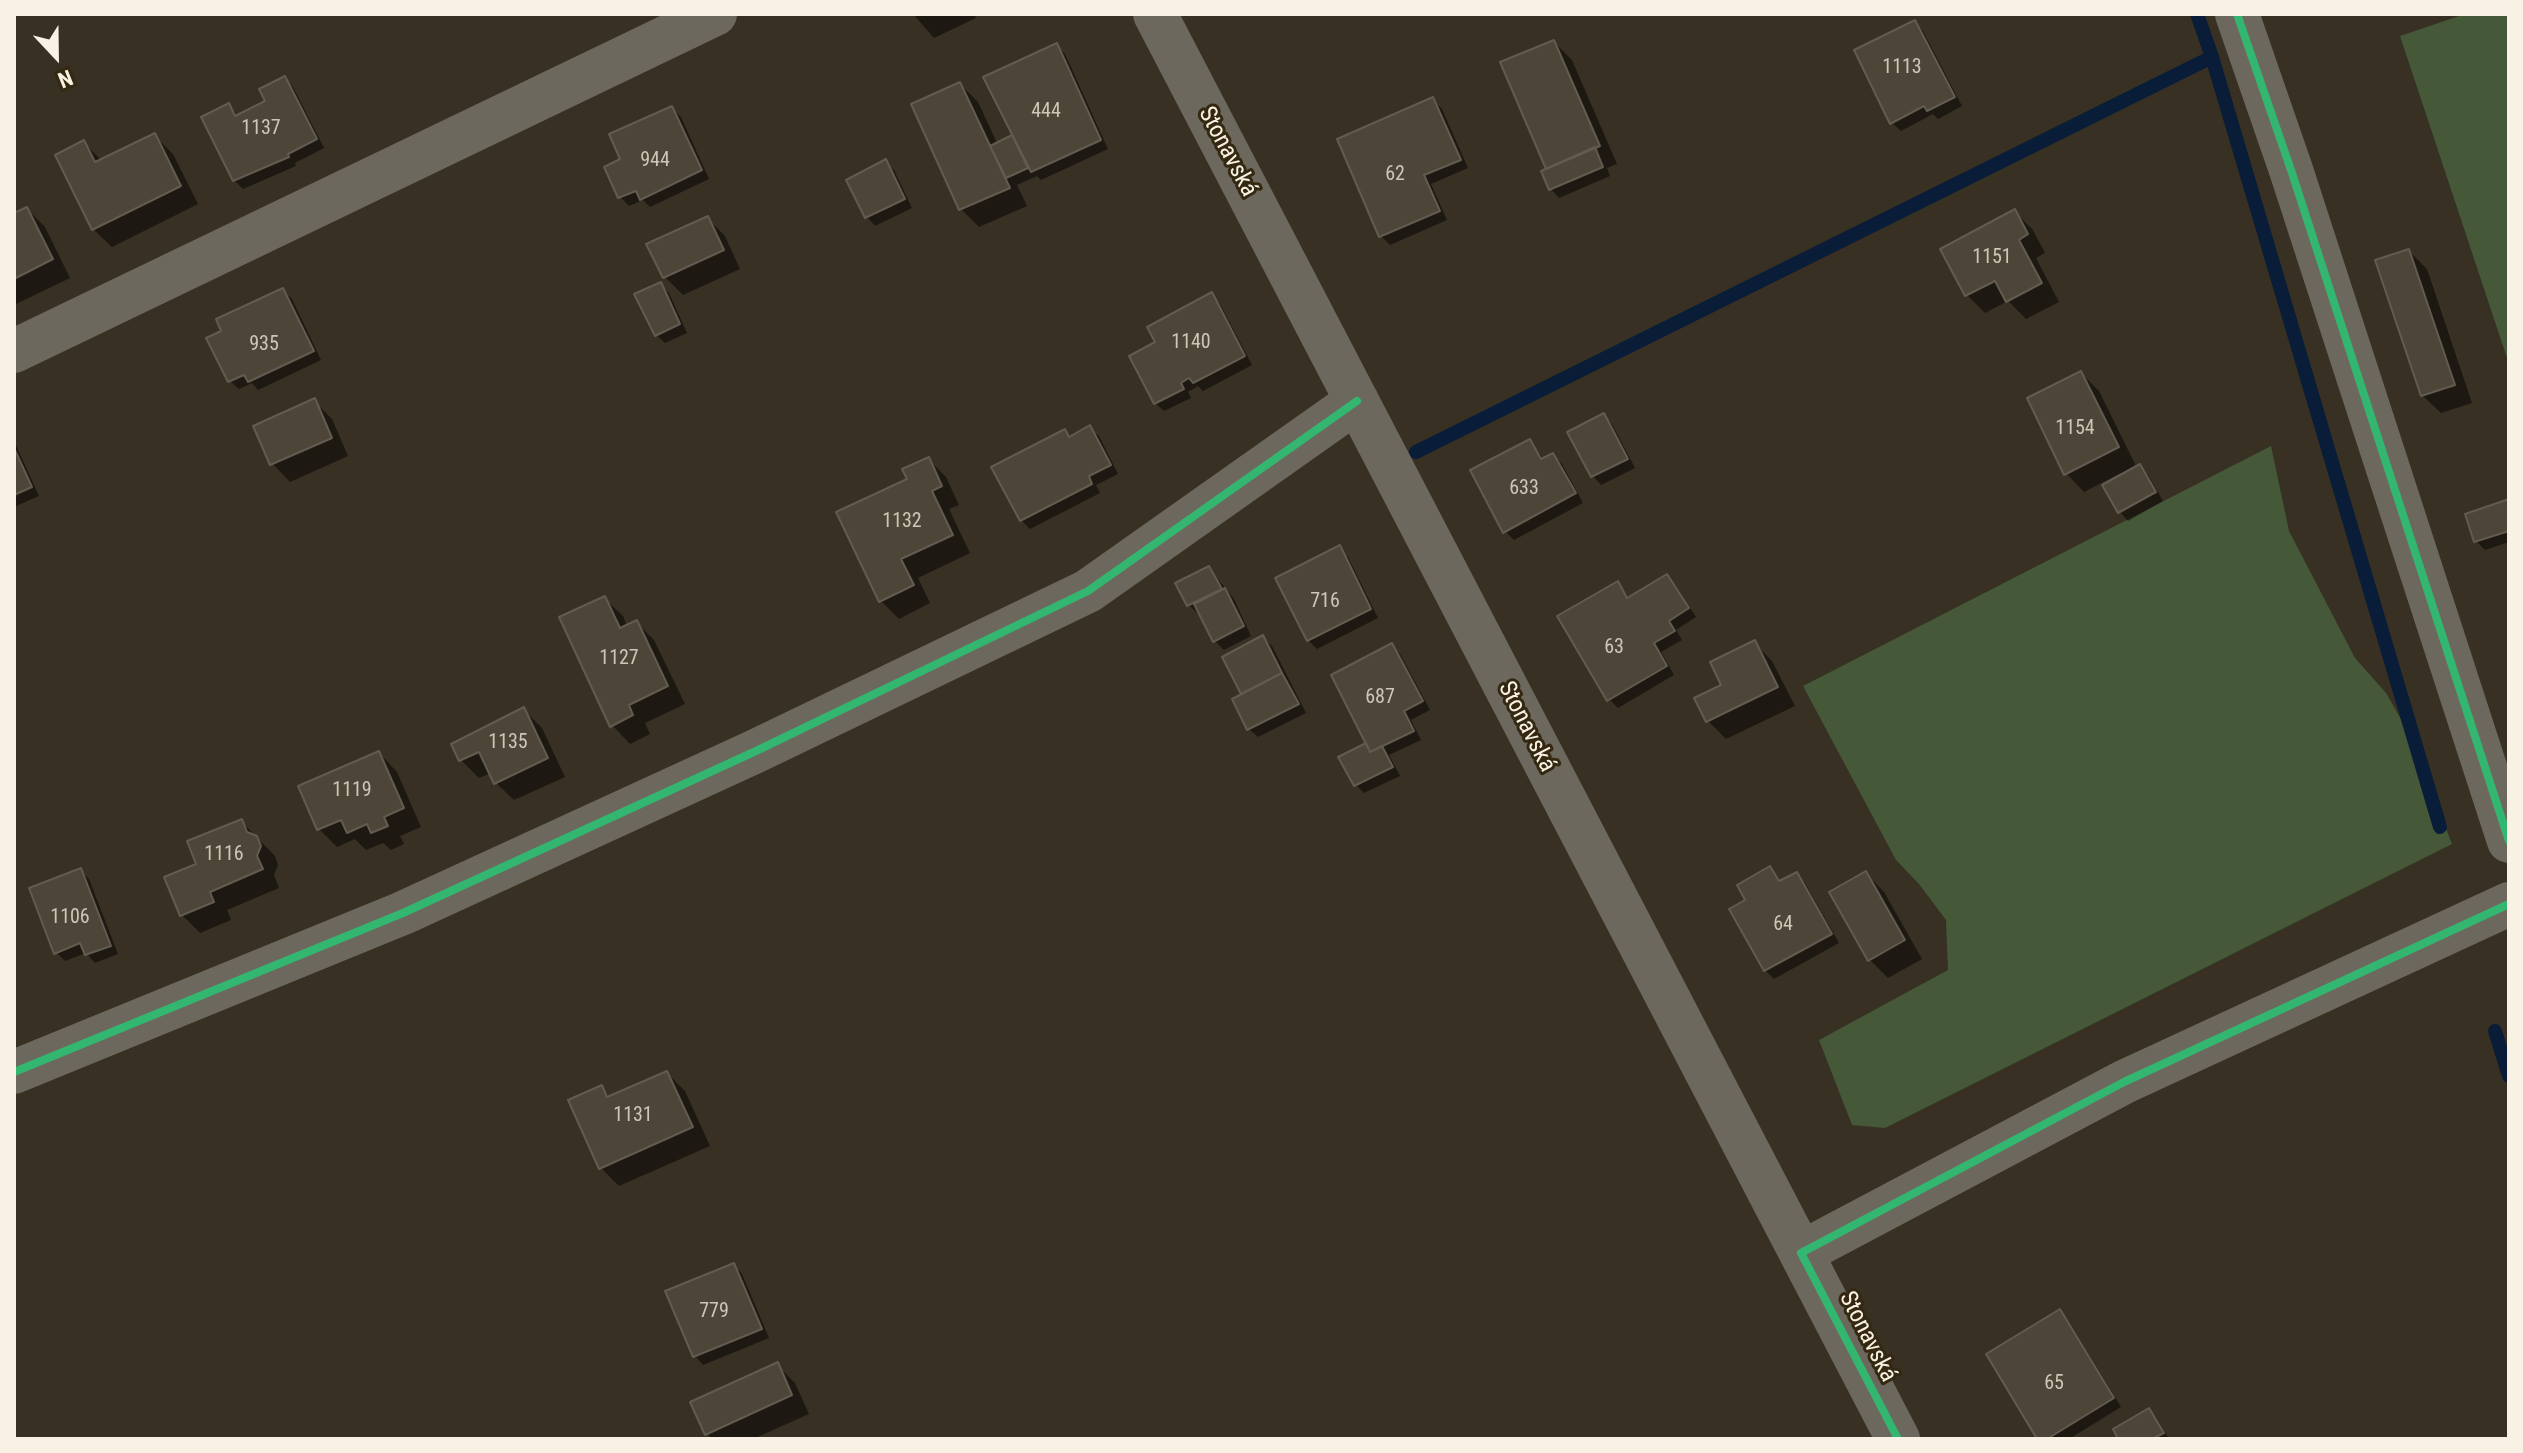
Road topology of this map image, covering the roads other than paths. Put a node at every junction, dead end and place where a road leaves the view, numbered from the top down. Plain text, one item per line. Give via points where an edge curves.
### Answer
1 (715, 14) edge
2 (1155, 14) edge
3 (2237, 14) edge
4 (14, 351) edge
5 (1357, 401) junction
6 (2509, 841) edge
7 (2509, 904) edge
8 (14, 1072) edge
9 (1801, 1253) junction
10 (1898, 1439) edge

1 - 4 street
2 - 5 street, Stonavská
3 - 6 street
5 - 8 street via 1088,591 403,913
5 - 9 street, Stonavská
7 - 9 street via 2124,1082
9 - 10 street, Stonavská

